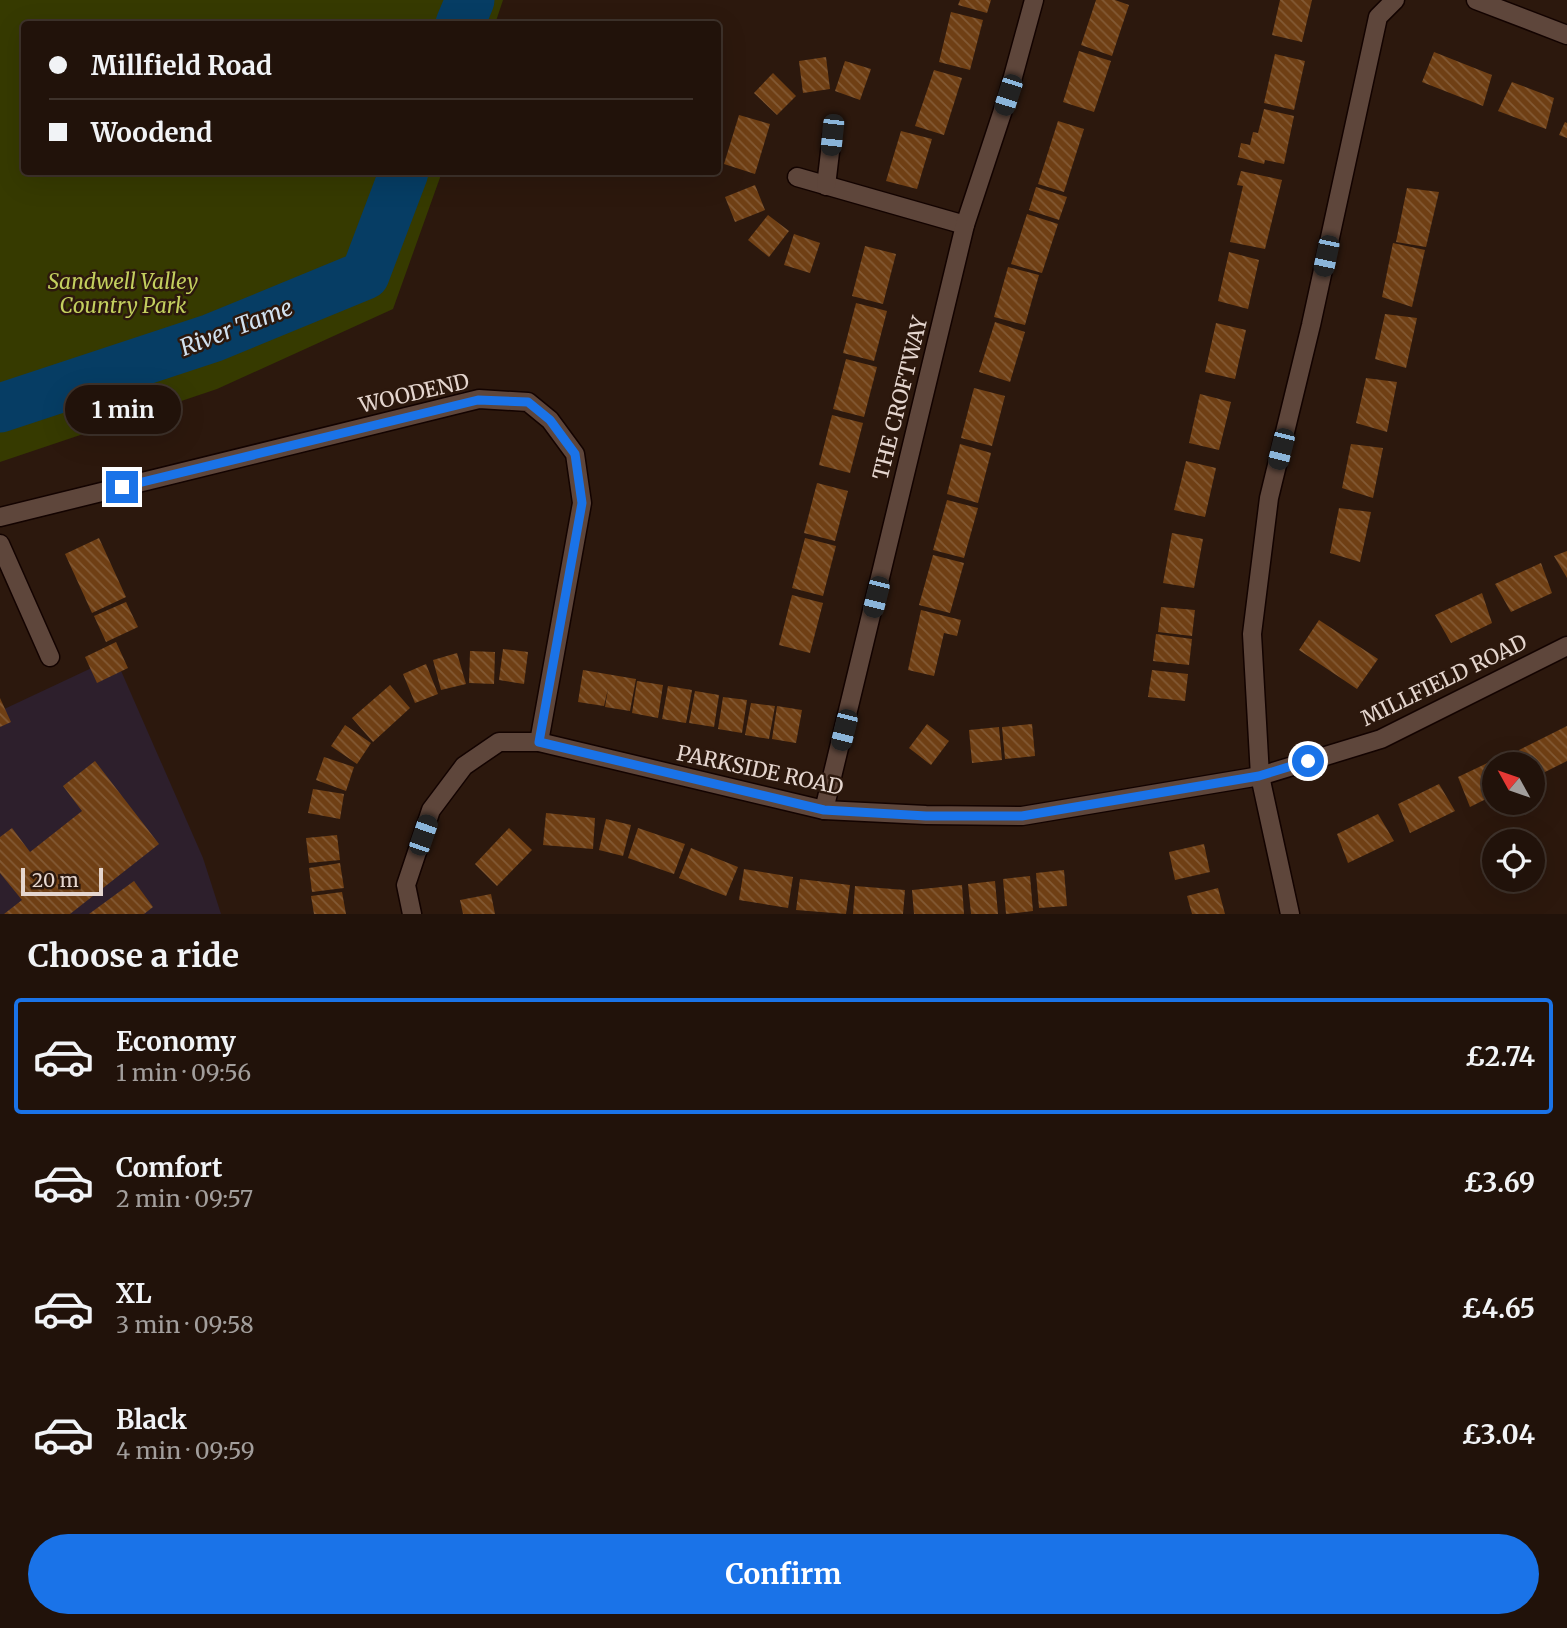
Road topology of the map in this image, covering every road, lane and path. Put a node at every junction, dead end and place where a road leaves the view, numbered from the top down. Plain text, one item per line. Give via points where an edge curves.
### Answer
1 (1034, 0) edge
2 (1395, 0) edge
3 (1476, 0) edge
4 (1567, 36) edge
5 (832, 135) dead end
6 (797, 177) dead end
7 (826, 186) junction
8 (965, 225) junction
9 (0, 517) edge
10 (0, 544) edge
11 (1567, 646) edge
12 (50, 657) dead end
13 (539, 742) junction
14 (1259, 776) junction
15 (824, 810) junction
16 (412, 914) edge
17 (1290, 914) edge

1 - 8 street, THE CROFTWAY
2 - 14 street via 1378,16 1269,498 1252,634
3 - 4 street
5 - 7 street
6 - 7 street
7 - 8 street
8 - 15 street, THE CROFTWAY
9 - 13 street, WOODEND via 478,400 528,402 550,420 575,454 582,503
10 - 12 street
11 - 14 street, MILLFIELD ROAD via 1381,739
13 - 15 street, PARKSIDE ROAD
13 - 16 street, PARKSIDE ROAD via 499,742 464,766 431,810 406,885
14 - 15 street, PARKSIDE ROAD via 1022,816
14 - 17 street

